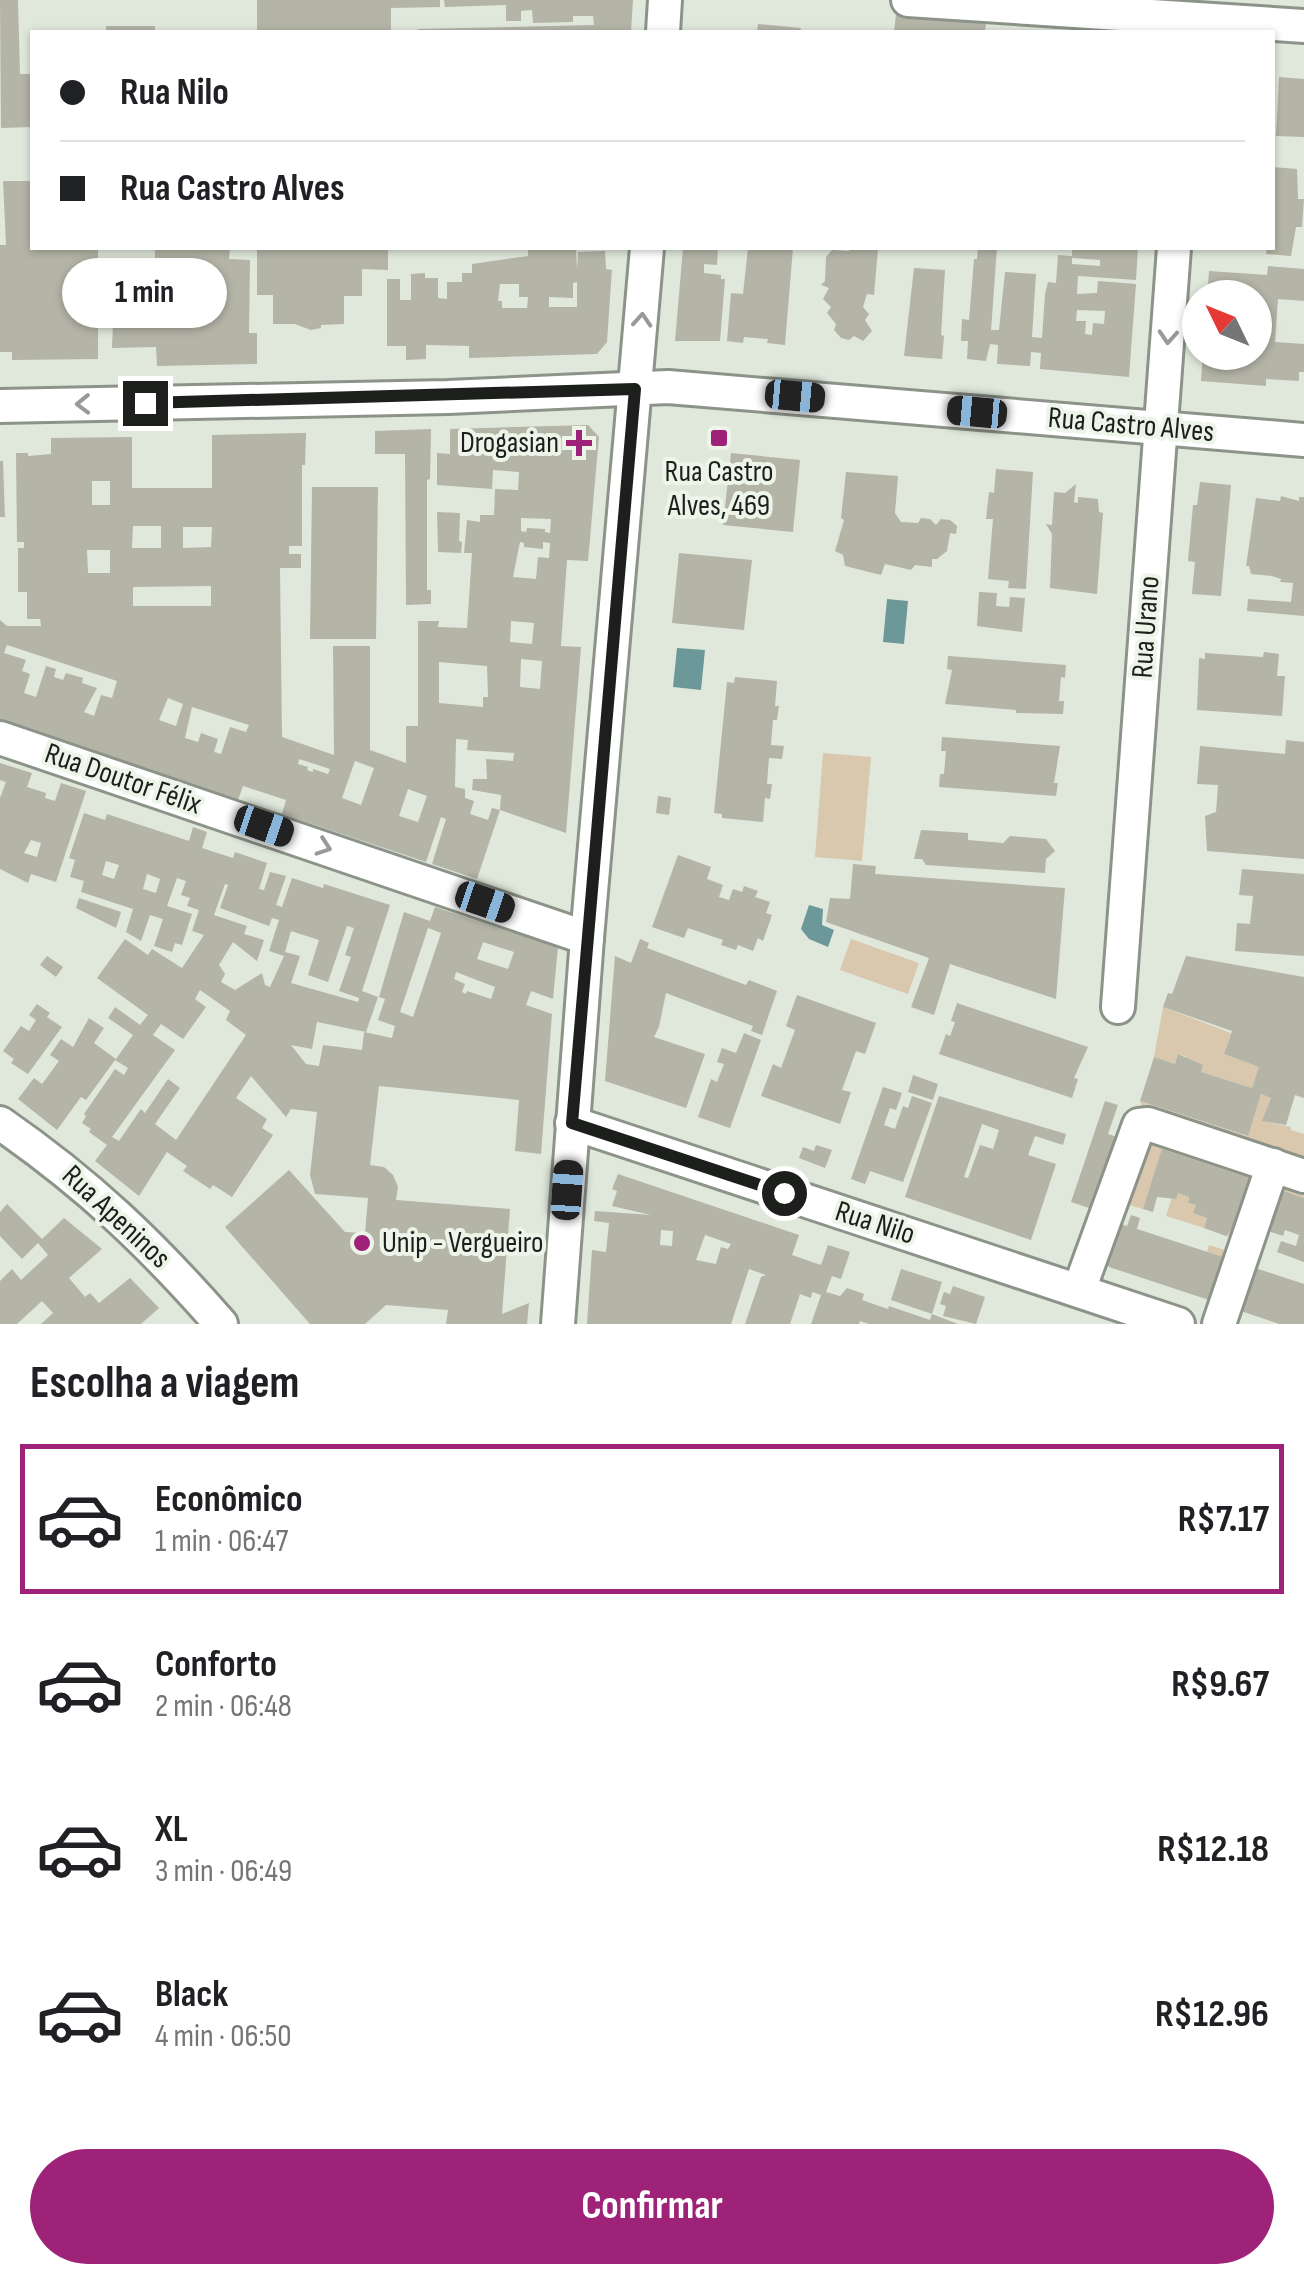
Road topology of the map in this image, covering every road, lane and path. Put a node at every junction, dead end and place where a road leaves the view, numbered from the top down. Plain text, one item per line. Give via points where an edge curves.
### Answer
1 (665, 0) edge
2 (908, 0) edge
3 (1192, 17) edge
4 (1304, 26) edge
5 (663, 30) edge
6 (647, 250) edge
7 (1174, 250) edge
8 (635, 389) junction
9 (0, 406) edge
10 (1160, 426) junction
11 (1304, 440) edge
12 (0, 738) edge
13 (587, 938) junction
14 (1118, 1008) dead end
15 (0, 1123) edge
16 (572, 1123) junction
17 (1288, 1170) edge
18 (1079, 1290) junction
19 (220, 1324) edge
20 (558, 1324) edge
21 (1178, 1324) edge
22 (1218, 1324) edge

1 - 5 street
2 - 3 street
3 - 4 street
8 -> 6 street
7 -> 10 street, Rua Urano
8 -> 9 street, Rua Castro Alves
8 - 10 street, Rua Castro Alves via 722,390
8 - 13 street
10 - 11 street, Rua Castro Alves
10 - 14 street, Rua Urano
12 -> 13 street, Rua Doutor Félix
13 - 16 street
15 - 19 street, Rua Apeninos via 120,1217
16 - 18 street, Rua Nilo
16 - 20 street
17 - 18 street via 1139,1125
17 - 22 street
18 - 21 street, Rua Nilo

